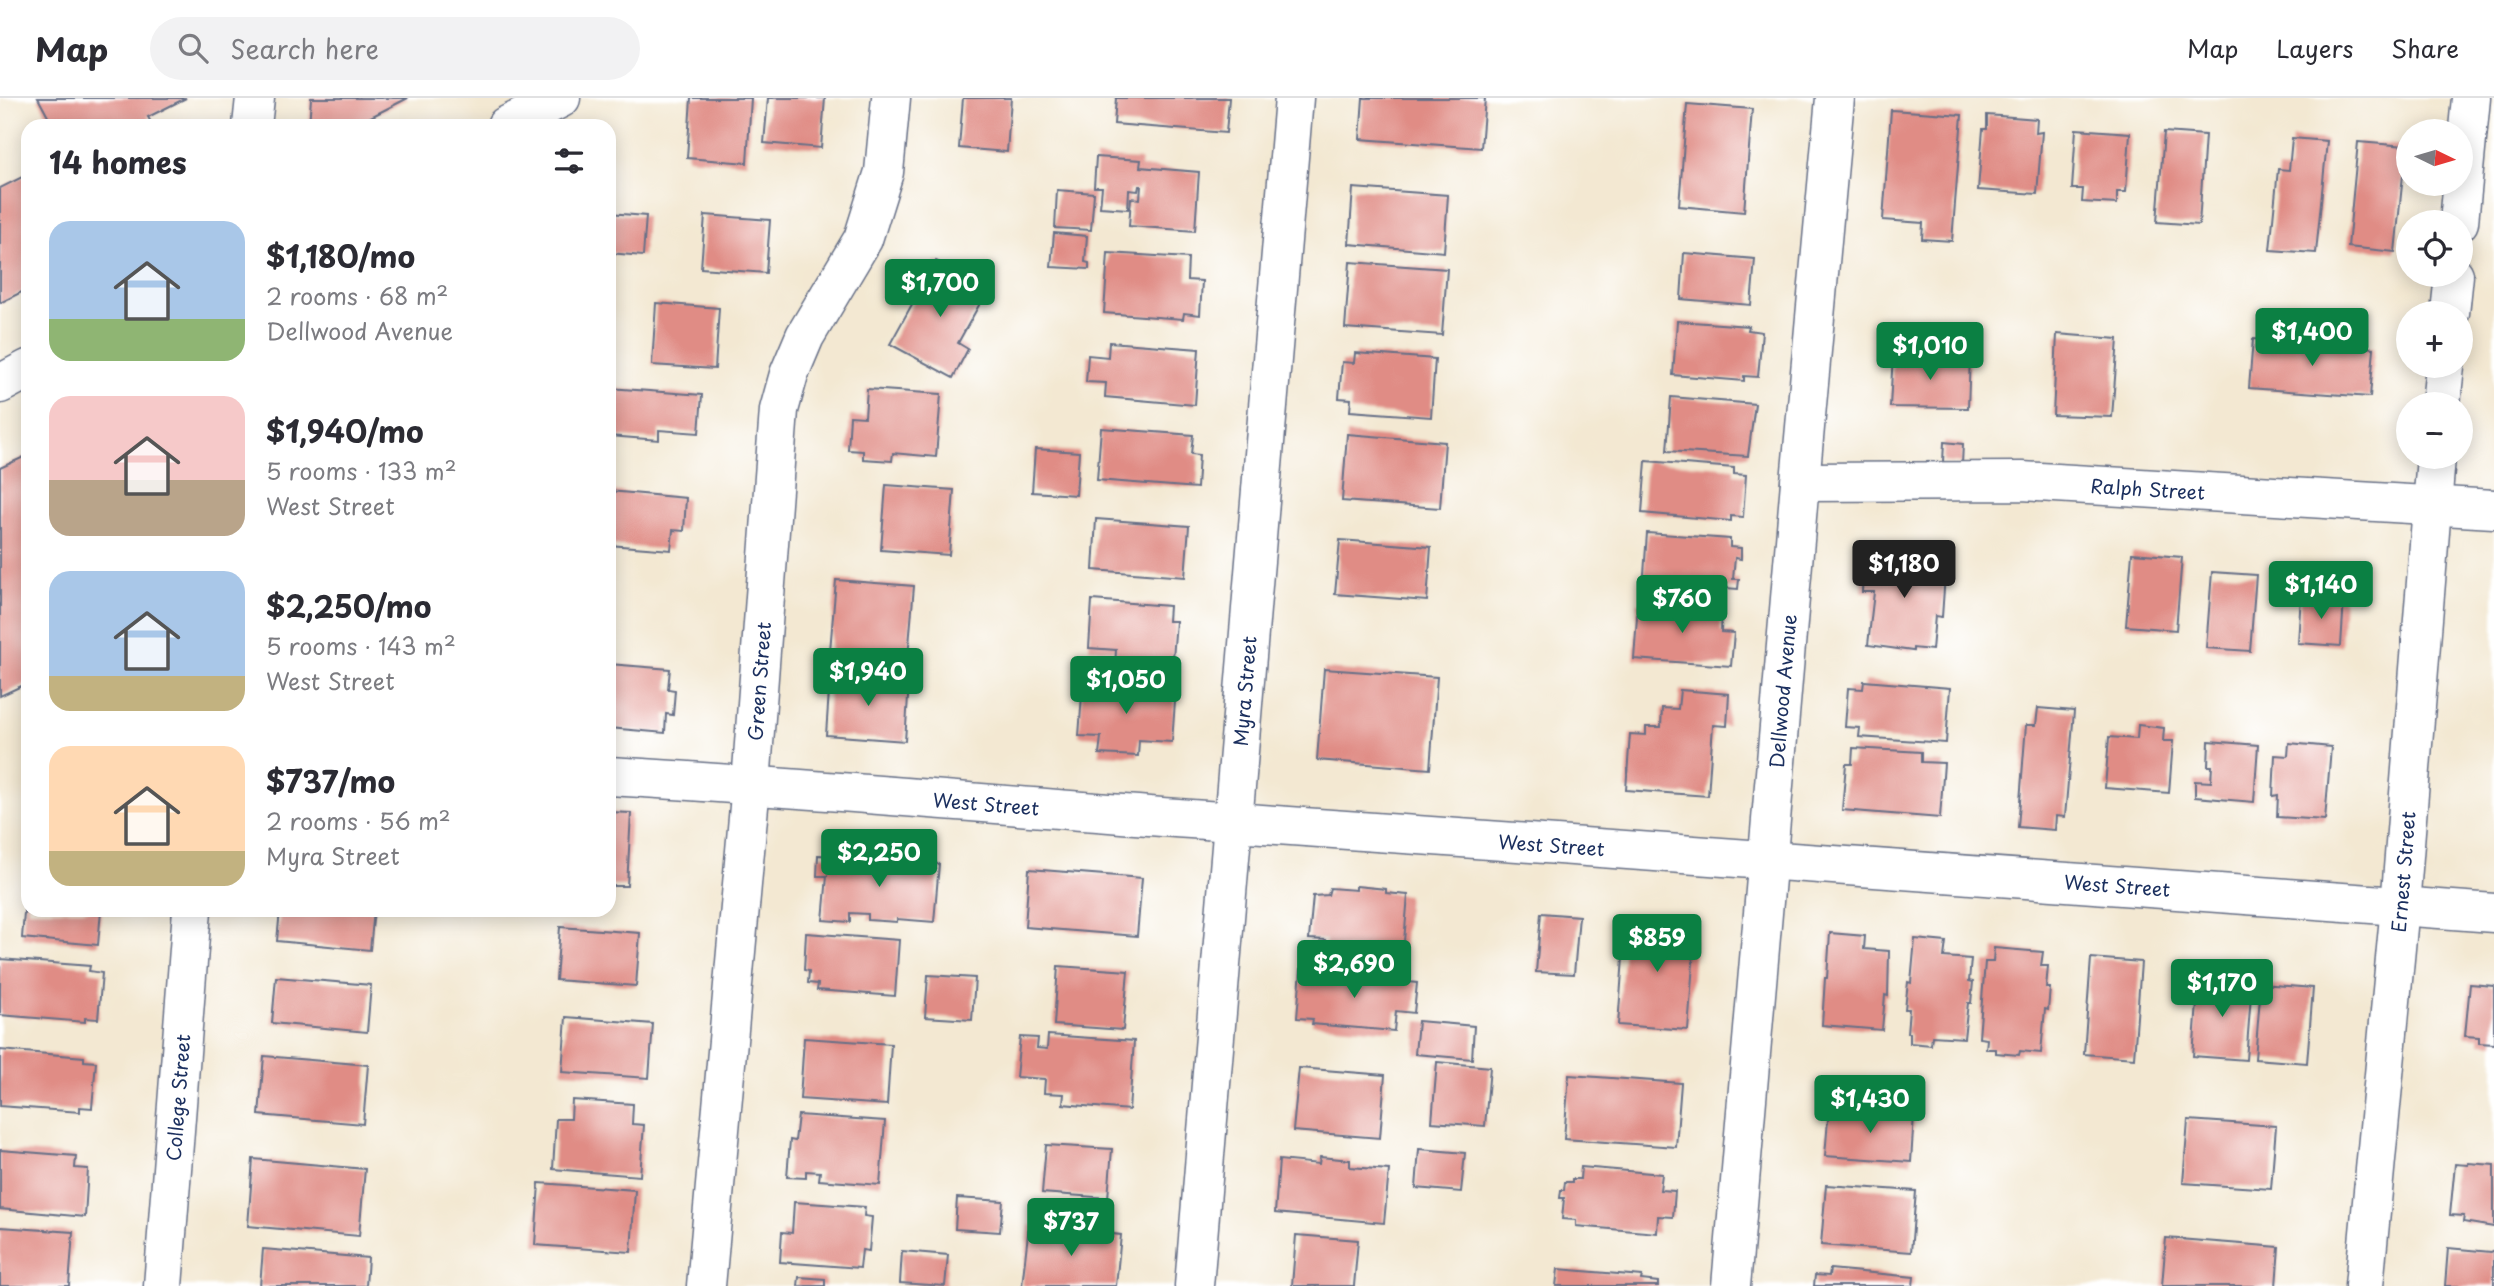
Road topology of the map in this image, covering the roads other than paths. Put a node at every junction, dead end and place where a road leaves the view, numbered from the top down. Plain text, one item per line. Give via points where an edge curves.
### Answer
1 (255, 98) edge
2 (561, 98) edge
3 (891, 98) edge
4 (1294, 98) edge
5 (1835, 98) edge
6 (2471, 98) edge
7 (253, 119) edge
8 (520, 119) edge
9 (2460, 210) edge
10 (21, 373) edge
11 (0, 384) edge
12 (2435, 469) edge
13 (1800, 482) junction
14 (2431, 505) junction
15 (2494, 509) edge
16 (616, 776) edge
17 (751, 784) junction
18 (1235, 822) junction
19 (1767, 858) junction
20 (2400, 906) junction
21 (2494, 913) edge
22 (191, 917) edge
23 (163, 1286) edge
24 (706, 1286) edge
25 (1194, 1286) edge
26 (1731, 1286) edge
27 (2364, 1286) edge

1 - 7 street
2 - 8 street
3 - 17 street, Green Street via 884,172 863,239 805,336 779,410
4 - 18 street, Myra Street
5 - 13 street, Dellwood Avenue
6 - 9 street
10 - 11 street
12 - 14 street, Ernest Street
13 - 14 street, Ralph Street via 2022,481
13 - 19 street, Dellwood Avenue
14 - 15 street, Ralph Street
14 - 20 street, Ernest Street
16 - 17 street, West Street
17 - 18 street, West Street
17 - 24 street, Green Street
18 - 19 street, West Street
18 - 25 street, Myra Street
19 - 20 street, West Street
19 - 26 street, Dellwood Avenue
20 - 21 street, West Street
20 - 27 street, Ernest Street
22 - 23 street, College Street

